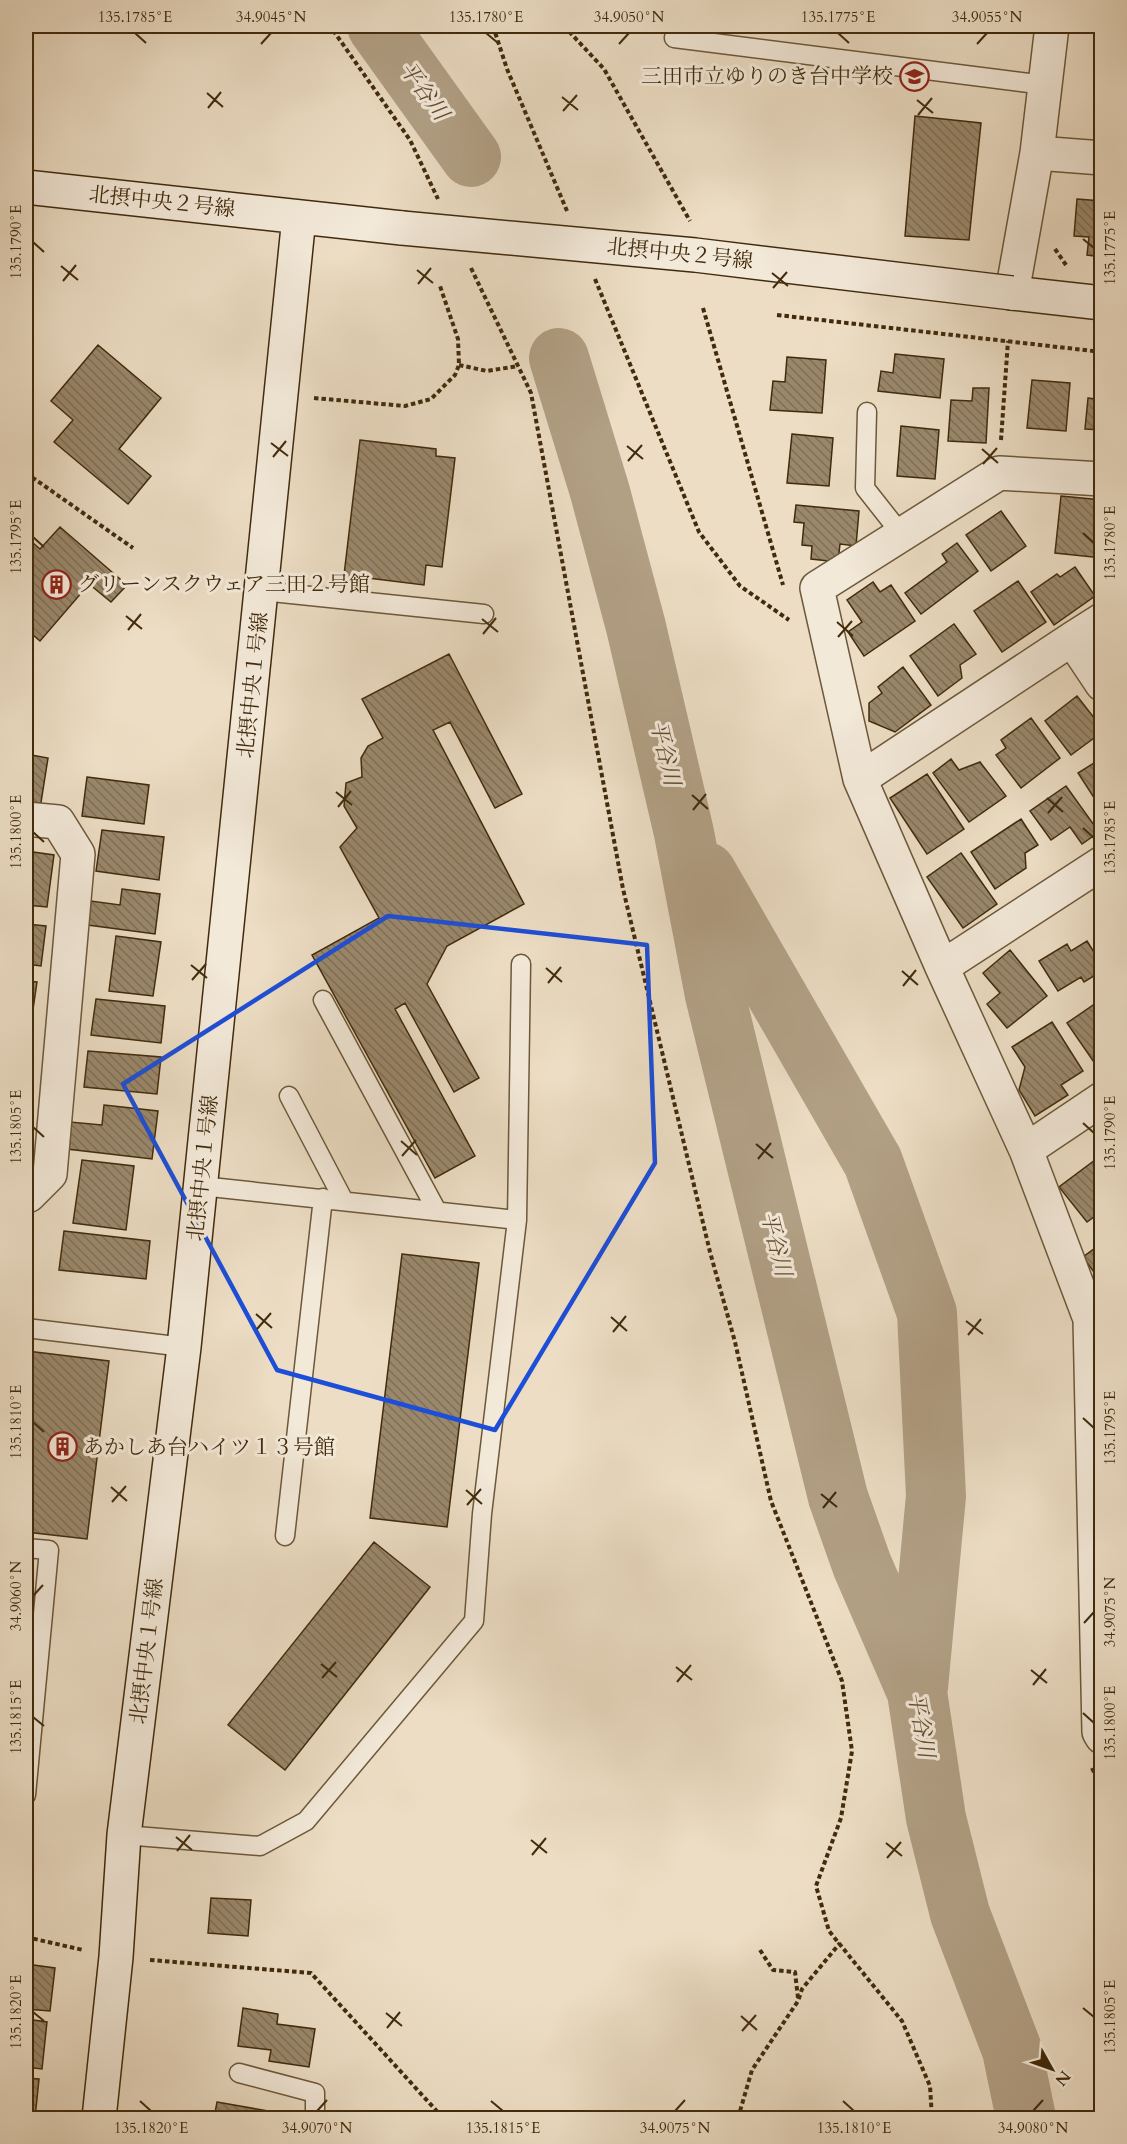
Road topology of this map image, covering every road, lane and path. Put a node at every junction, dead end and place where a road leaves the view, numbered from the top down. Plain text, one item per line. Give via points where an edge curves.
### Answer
1 (327, 26) edge
2 (493, 26) edge
3 (564, 26) edge
4 (676, 26) edge
5 (1052, 26) edge
6 (1045, 85) junction
7 (1037, 153) junction
8 (1101, 158) edge
9 (26, 188) edge
10 (441, 204) dead end
11 (299, 217) junction
12 (570, 218) dead end
13 (690, 222) dead end
14 (466, 258) dead end
15 (592, 271) dead end
16 (440, 286) dead end
17 (1012, 293) junction
18 (1101, 303) edge
19 (703, 309) dead end
20 (777, 315) dead end
21 (1008, 341) junction
22 (1101, 352) edge
23 (459, 365) junction
24 (518, 366) junction
25 (282, 395) junction
26 (867, 412) dead end
27 (26, 473) edge
28 (999, 473) junction
29 (1101, 479) edge
30 (902, 535) junction
31 (133, 548) dead end
32 (262, 591) junction
33 (785, 591) dead end
34 (791, 613) dead end
35 (484, 614) dead end
36 (1101, 620) edge
37 (1072, 639) junction
38 (1101, 684) edge
39 (860, 779) junction
40 (26, 819) edge
41 (1101, 863) edge
42 (521, 964) dead end
43 (942, 967) junction
44 (323, 1000) dead end
45 (289, 1096) dead end
46 (1101, 1099) edge
47 (1026, 1150) junction
48 (201, 1186) junction
49 (26, 1194) edge
50 (324, 1198) junction
51 (344, 1201) junction
52 (437, 1211) junction
53 (517, 1220) junction
54 (1096, 1316) edge
55 (26, 1328) edge
56 (184, 1347) junction
57 (285, 1536) dead end
58 (26, 1548) edge
59 (1099, 1636) edge
60 (1101, 1737) edge
61 (1092, 1767) dead end
62 (1101, 1789) edge
63 (26, 1796) edge
64 (124, 1835) junction
65 (26, 1932) edge
66 (26, 1937) edge
67 (32, 1938) junction
68 (840, 1943) junction
69 (760, 1950) dead end
70 (116, 1957) junction
71 (798, 2001) junction
72 (239, 2073) dead end
73 (99, 2118) edge
74 (315, 2118) edge
75 (443, 2118) edge
76 (738, 2118) edge
77 (932, 2118) edge

1 - 10 path via 410,140
2 - 12 path via 507,69
3 - 13 path via 604,69
4 - 6 lane via 674,38
5 - 6 street
6 - 7 street
7 - 8 street
7 - 17 street
9 - 11 street, 北摂中央２号線
11 - 17 street, 北摂中央２号線, bridge via 695,255
11 - 25 street, 北摂中央１号線
14 - 24 path
15 - 34 path via 699,532 740,586 794,624
16 - 23 path via 458,339
17 - 18 street, 北摂中央２号線
19 - 33 path
20 - 21 path
21 - 22 path
21 - 28 path
23 - 24 path via 487,371
23 - 25 path via 455,375 431,399 405,405
24 - 68 path via 531,393 623,889 771,1501 842,1681 852,1751 841,1818 816,1886 830,1931
25 - 32 street, 北摂中央１号線
26 - 30 lane via 864,489
27 - 31 path
28 - 29 street
28 - 30 street
30 - 39 street via 817,588
32 - 35 lane
32 - 48 street, 北摂中央１号線
36 - 37 street
37 - 38 street
37 - 39 street
39 - 43 street
40 - 49 street via 58,822 78,854 50,1174
41 - 43 street
42 - 53 lane
43 - 47 street
44 - 52 lane
45 - 51 lane
46 - 47 street
47 - 54 street
48 - 50 lane
48 - 56 street, 北摂中央１号線
50 - 51 lane
50 - 57 lane
51 - 52 lane
52 - 53 lane
53 - 64 lane via 482,1514 474,1621 306,1821 260,1846
54 - 59 street
55 - 56 lane
56 - 64 street, 北摂中央１号線
58 - 63 lane via 49,1550
59 - 60 street
61 - 62 path
64 - 70 street, 北摂中央１号線
65 - 67 path
66 - 67 path
67 - 70 path
68 - 71 path via 802,1989
68 - 77 path via 902,2021 930,2086
69 - 71 path via 773,1970 795,1972
70 - 73 street, 北摂中央１号線
70 - 75 path via 311,1973
71 - 76 path via 752,2070
72 - 74 lane via 315,2093

